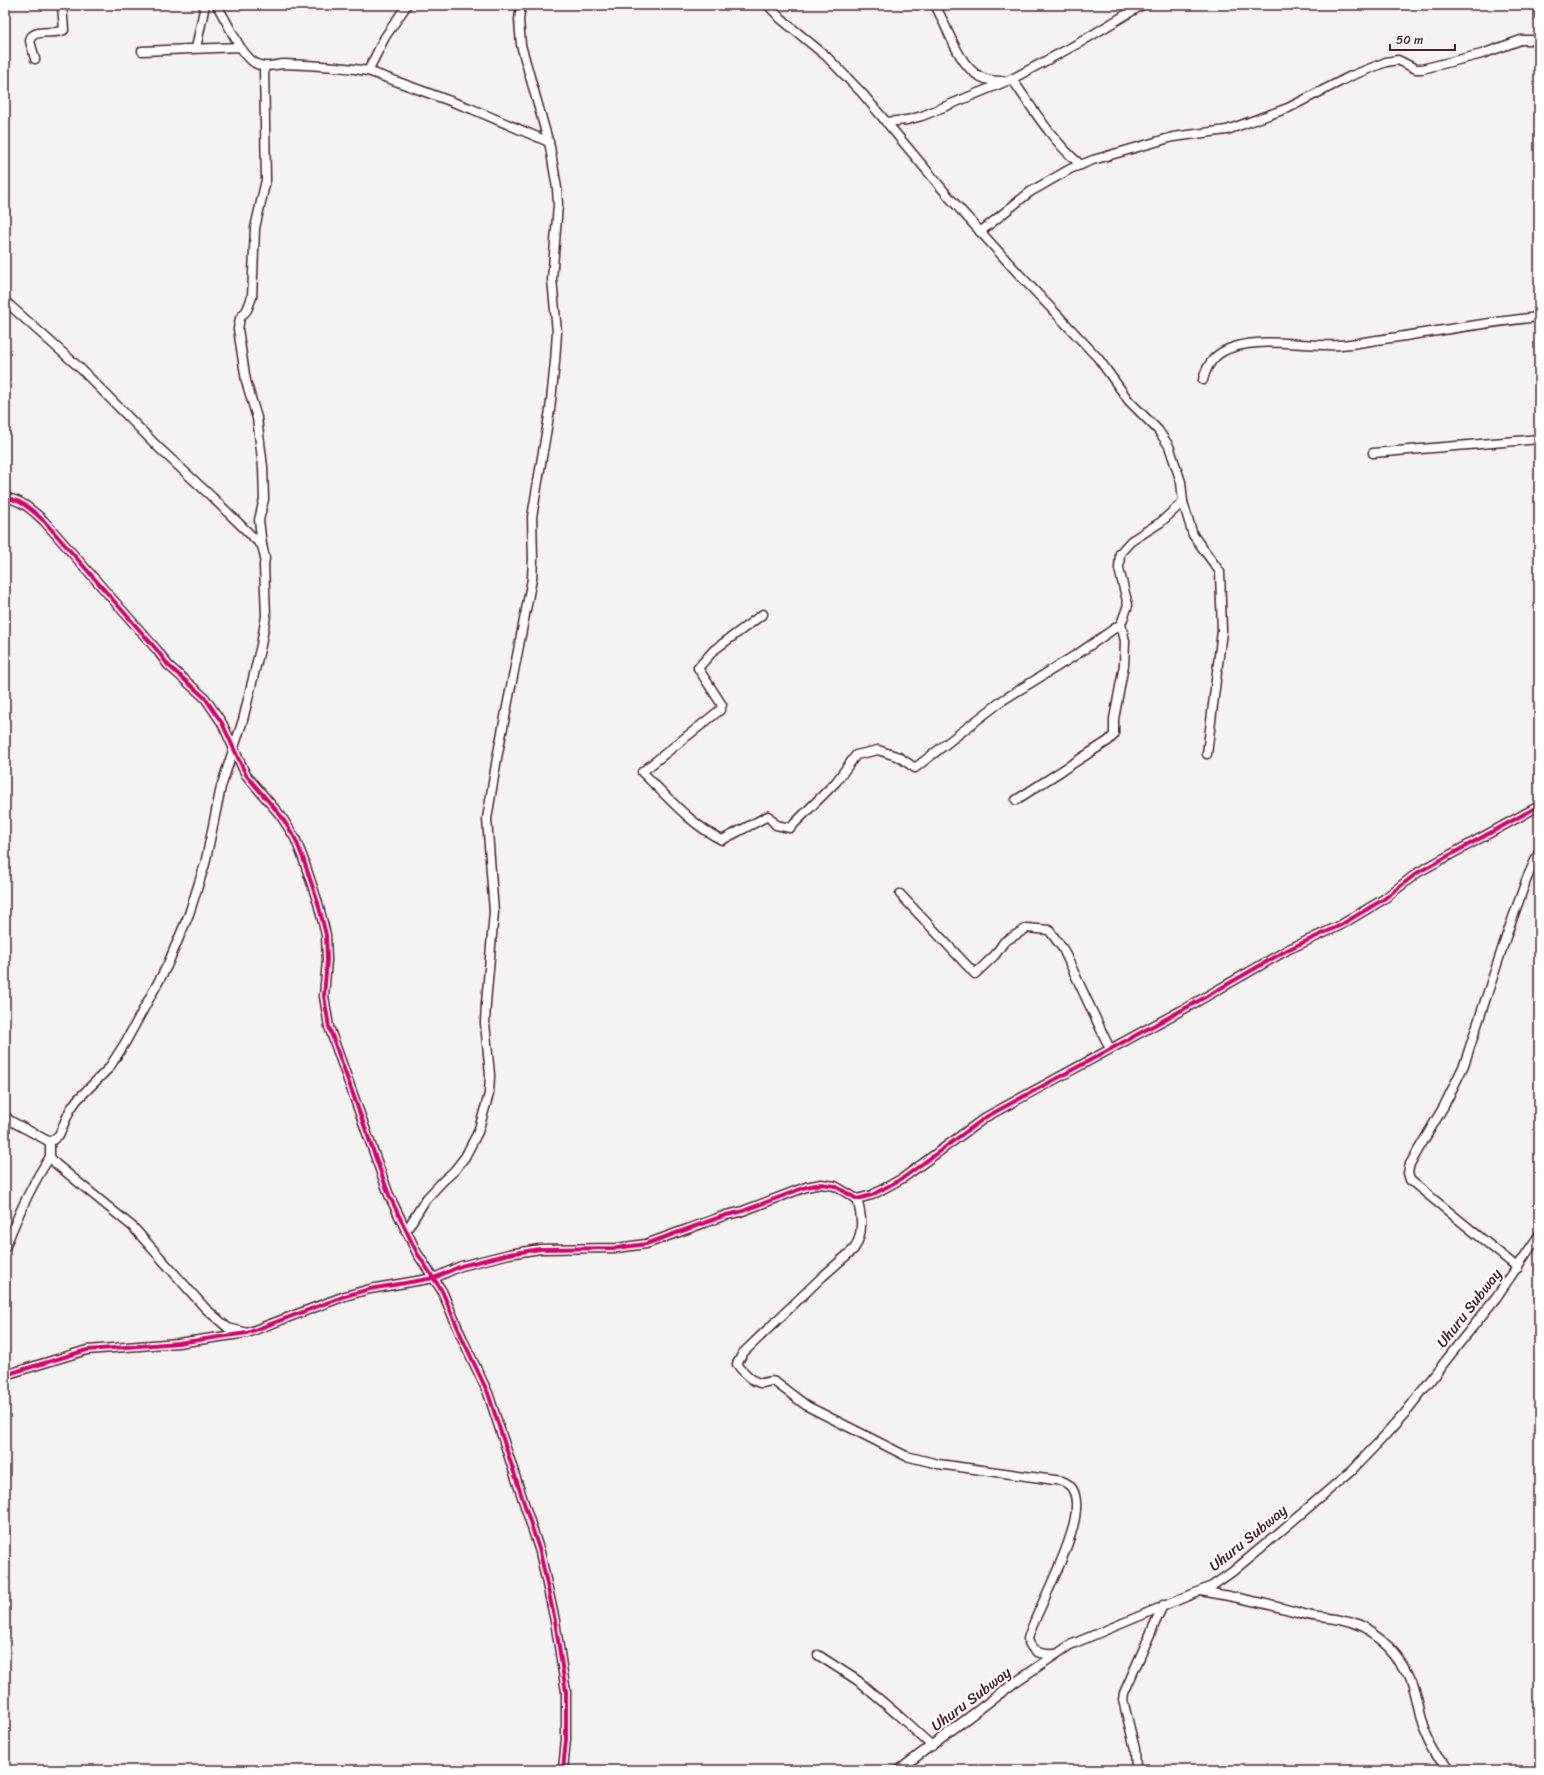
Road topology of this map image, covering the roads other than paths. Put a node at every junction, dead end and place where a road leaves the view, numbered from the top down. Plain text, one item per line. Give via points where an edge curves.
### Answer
1 (62, 5) edge
2 (205, 5) edge
3 (217, 5) edge
4 (407, 5) edge
5 (521, 5) edge
6 (768, 5) edge
7 (934, 5) edge
8 (1142, 5) edge
9 (1539, 40) edge
10 (240, 47) junction
11 (196, 48) junction
12 (142, 51) dead end
13 (35, 59) dead end
14 (264, 66) junction
15 (368, 71) junction
16 (1009, 80) junction
17 (886, 122) junction
18 (549, 142) junction
19 (1081, 165) junction
20 (980, 232) junction
21 (5, 301) edge
22 (1539, 317) edge
23 (1203, 380) dead end
24 (1539, 439) edge
25 (1373, 453) dead end
26 (5, 498) edge
27 (1183, 502) junction
28 (262, 545) junction
29 (763, 614) dead end
30 (1121, 624) junction
31 (234, 749) junction
32 (1207, 754) dead end
33 (1016, 800) dead end
34 (1539, 806) edge
35 (1539, 852) edge
36 (900, 894) dead end
37 (1110, 1049) junction
38 (5, 1115) edge
39 (50, 1142) junction
40 (50, 1157) junction
41 (857, 1199) junction
42 (406, 1231) junction
43 (1539, 1235) edge
44 (5, 1248) edge
45 (1518, 1268) junction
46 (434, 1278) junction
47 (247, 1333) junction
48 (5, 1375) edge
49 (1200, 1591) junction
50 (1163, 1605) junction
51 (1057, 1653) junction
52 (818, 1655) dead end
53 (932, 1746) junction
54 (563, 1770) edge
55 (899, 1770) edge
56 (1136, 1770) edge
57 (1447, 1770) edge

1 - 13 street via 64,30 36,33 30,37
2 - 11 street
3 - 10 street
4 - 15 street via 385,37
5 - 18 street via 521,45
6 - 17 street via 826,56
7 - 16 street via 961,57 972,72 987,80
8 - 16 street via 1079,43
9 - 19 street via 1521,40 1482,54 1422,69 1416,69 1398,60 1386,62 1351,76 1288,108 1227,130 1158,141
10 - 11 street
10 - 14 street via 250,60
11 - 12 street
14 - 15 street via 281,64
14 - 28 street via 266,180 255,228 252,297 247,310 240,318 238,329 246,381 257,418 263,467 264,498 259,520
15 - 18 street via 472,109
16 - 17 street via 922,116
16 - 19 street via 1070,156
17 - 20 street
18 - 42 street via 558,205 552,279 556,332 554,383 532,517 532,579 487,819 494,904 485,1017 490,1085 478,1132 465,1157 426,1199
19 - 20 street via 1030,192
20 - 27 street via 1087,346 1129,400 1158,430 1169,446 1181,482
21 - 28 street via 81,369 159,448
22 - 23 street via 1341,345 1270,343 1234,346 1217,354 1207,366
24 - 25 street
26 - 31 street via 28,506 168,665 206,698
27 - 30 street via 1161,522 1131,541 1122,550 1119,569 1128,605
27 - 32 street via 1193,535 1220,572 1222,631
28 - 31 street via 265,558 265,624
29 - 30 street via 714,650 698,668 722,705 720,710 642,772 694,822 722,840 768,816 776,825 790,828 836,782 856,755 878,750 899,757 915,768 1003,700
30 - 33 street via 1125,646 1114,735
31 - 39 street via 221,787 202,872 189,914 167,966 116,1058 77,1100 59,1135
31 - 42 street via 246,775 281,816 304,858 326,935 324,996 327,1019 381,1174
34 - 37 street via 1417,873 1384,899 1339,926 1289,949
35 - 45 street via 1508,930 1464,1065 1408,1172 1410,1180
36 - 37 street via 975,974 995,955 1004,942 1027,928 1049,930 1063,949
37 - 41 street via 986,1117 903,1178 872,1195
38 - 39 street via 9,1120
39 - 40 street
40 - 44 street via 41,1169
40 - 47 street via 61,1169 133,1227 206,1309 228,1328
41 - 46 street via 835,1186 821,1184 806,1187 657,1241 618,1248 540,1249 509,1254 461,1266
41 - 51 street via 861,1214 858,1243 743,1353 737,1364 757,1382 775,1382 806,1406 906,1456 938,1464 1068,1483 1076,1496 1075,1518 1028,1639 1030,1646 1040,1653
42 - 46 street
43 - 45 street, Uhuru Subway
45 - 49 street, Uhuru Subway via 1405,1413 1369,1454 1232,1572
46 - 47 street via 345,1296
46 - 54 street via 448,1303 462,1340 488,1393 541,1558 566,1692
47 - 48 street via 178,1343 87,1350
49 - 50 street, Uhuru Subway
49 - 57 street via 1264,1602 1305,1615 1352,1623 1378,1637 1401,1661 1414,1685 1429,1741
50 - 51 street, Uhuru Subway via 1084,1638
50 - 56 street via 1124,1693 1135,1749
51 - 53 street, Uhuru Subway
52 - 53 street via 857,1680
53 - 55 street, Uhuru Subway

